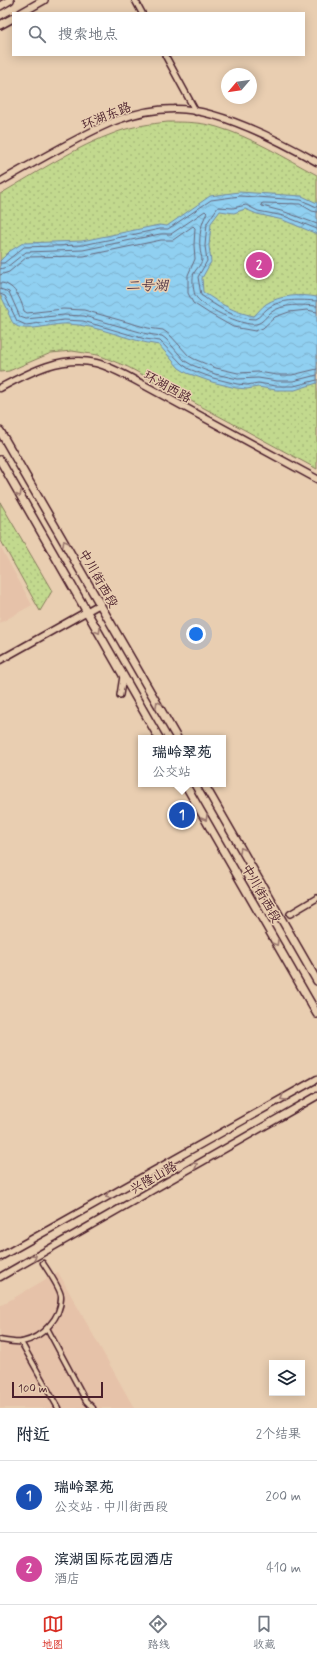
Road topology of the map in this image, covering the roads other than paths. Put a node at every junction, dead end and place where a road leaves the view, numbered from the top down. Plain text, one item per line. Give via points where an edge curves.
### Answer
1 (10, 0) edge
2 (44, 0) edge
3 (135, 0) edge
4 (0, 6) edge
5 (23, 12) edge
6 (141, 12) edge
7 (12, 19) edge
8 (0, 25) edge
9 (166, 56) edge
10 (196, 112) junction
11 (317, 162) edge
12 (0, 182) edge
13 (0, 388) edge
14 (0, 431) edge
15 (0, 460) edge
16 (317, 479) edge
17 (100, 604) junction
18 (87, 612) junction
19 (0, 660) edge
20 (123, 676) junction
21 (120, 695) dead end
22 (157, 735) edge
23 (175, 735) edge
24 (187, 787) edge
25 (206, 787) edge
26 (317, 898) edge
27 (290, 914) dead end
28 (317, 981) edge
29 (317, 1014) edge
30 (317, 1079) edge
31 (317, 1096) edge
32 (0, 1257) edge
33 (43, 1263) dead end
34 (0, 1277) edge
35 (47, 1328) junction
36 (0, 1340) edge
37 (22, 1342) junction
38 (58, 1408) edge
39 (94, 1408) edge

1 - 4 main road
2 - 5 main road
3 - 6 street
7 - 8 main road
9 - 10 street
10 - 11 street, 环湖东路 via 219,116
10 - 12 street, 环湖东路 via 174,108 123,117 96,129
13 - 16 street, 环湖西路 via 52,363 82,361 97,364 142,384
17 -> 14 main road, 中川街西段
15 -> 18 main road, 中川街西段
17 - 18 street
23 -> 17 main road, 中川街西段
18 - 19 street
18 -> 20 main road, 中川街西段
20 - 21 street
20 - 22 main road, 中川街西段
24 -> 29 main road, 中川街西段
28 -> 25 main road, 中川街西段
26 - 27 street
30 -> 32 street, 兴隆山路
34 -> 31 street, 兴隆山路
33 - 35 street via 61,1294 57,1317
35 - 37 street
35 - 39 street via 86,1401
36 - 37 street
37 - 38 street

